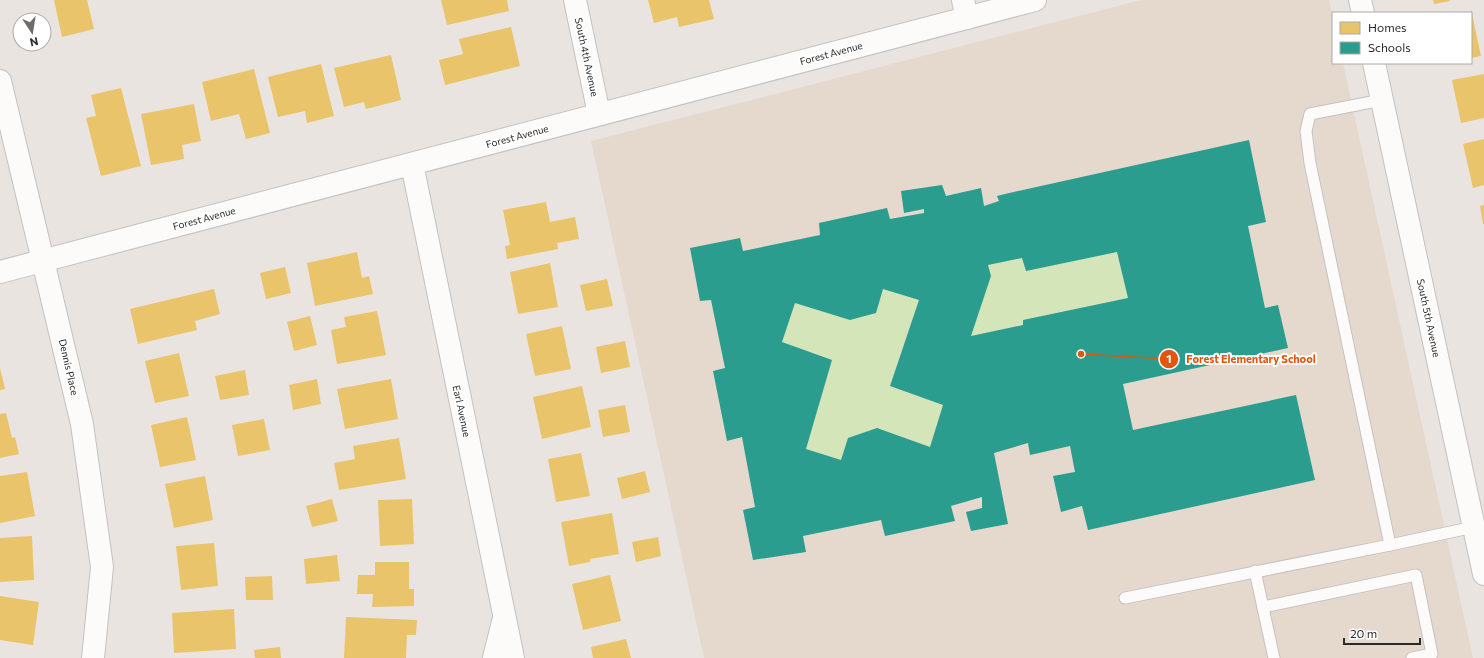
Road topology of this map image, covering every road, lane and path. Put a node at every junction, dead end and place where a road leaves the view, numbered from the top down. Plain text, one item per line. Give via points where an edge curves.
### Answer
1 (575, 0) edge
2 (1035, 0) edge
3 (1360, 0) edge
4 (965, 9) edge
5 (1363, 12) edge
6 (1374, 64) edge
7 (0, 81) edge
8 (1382, 100) junction
9 (599, 114) junction
10 (412, 164) junction
11 (44, 260) junction
12 (0, 272) edge
13 (1474, 526) junction
14 (1390, 545) junction
15 (1255, 571) junction
16 (1484, 574) edge
17 (1125, 598) dead end
18 (1263, 607) junction
19 (504, 618) junction
20 (93, 658) edge
21 (494, 658) edge
22 (512, 658) edge
23 (1274, 658) edge
24 (1412, 658) edge

1 - 9 street, South 4th Avenue
2 - 4 street, Forest Avenue
3 - 5 street
4 - 9 street, Forest Avenue
6 - 8 street, South 5th Avenue
7 - 11 street, Dennis Place
8 - 13 street, South 5th Avenue
8 - 14 lane via 1310,114 1306,130 1310,163
9 - 10 street, Forest Avenue
10 - 11 street, Forest Avenue
10 - 19 street, Earl Avenue
11 - 12 street, Forest Avenue
11 - 20 street, Dennis Place via 82,424 102,567
13 - 14 lane
13 - 16 street, South 5th Avenue
14 - 15 lane
15 - 17 lane
15 - 18 lane
18 - 23 lane
18 - 24 lane via 1416,575 1432,654
19 - 21 street
19 - 22 street, Earl Avenue

